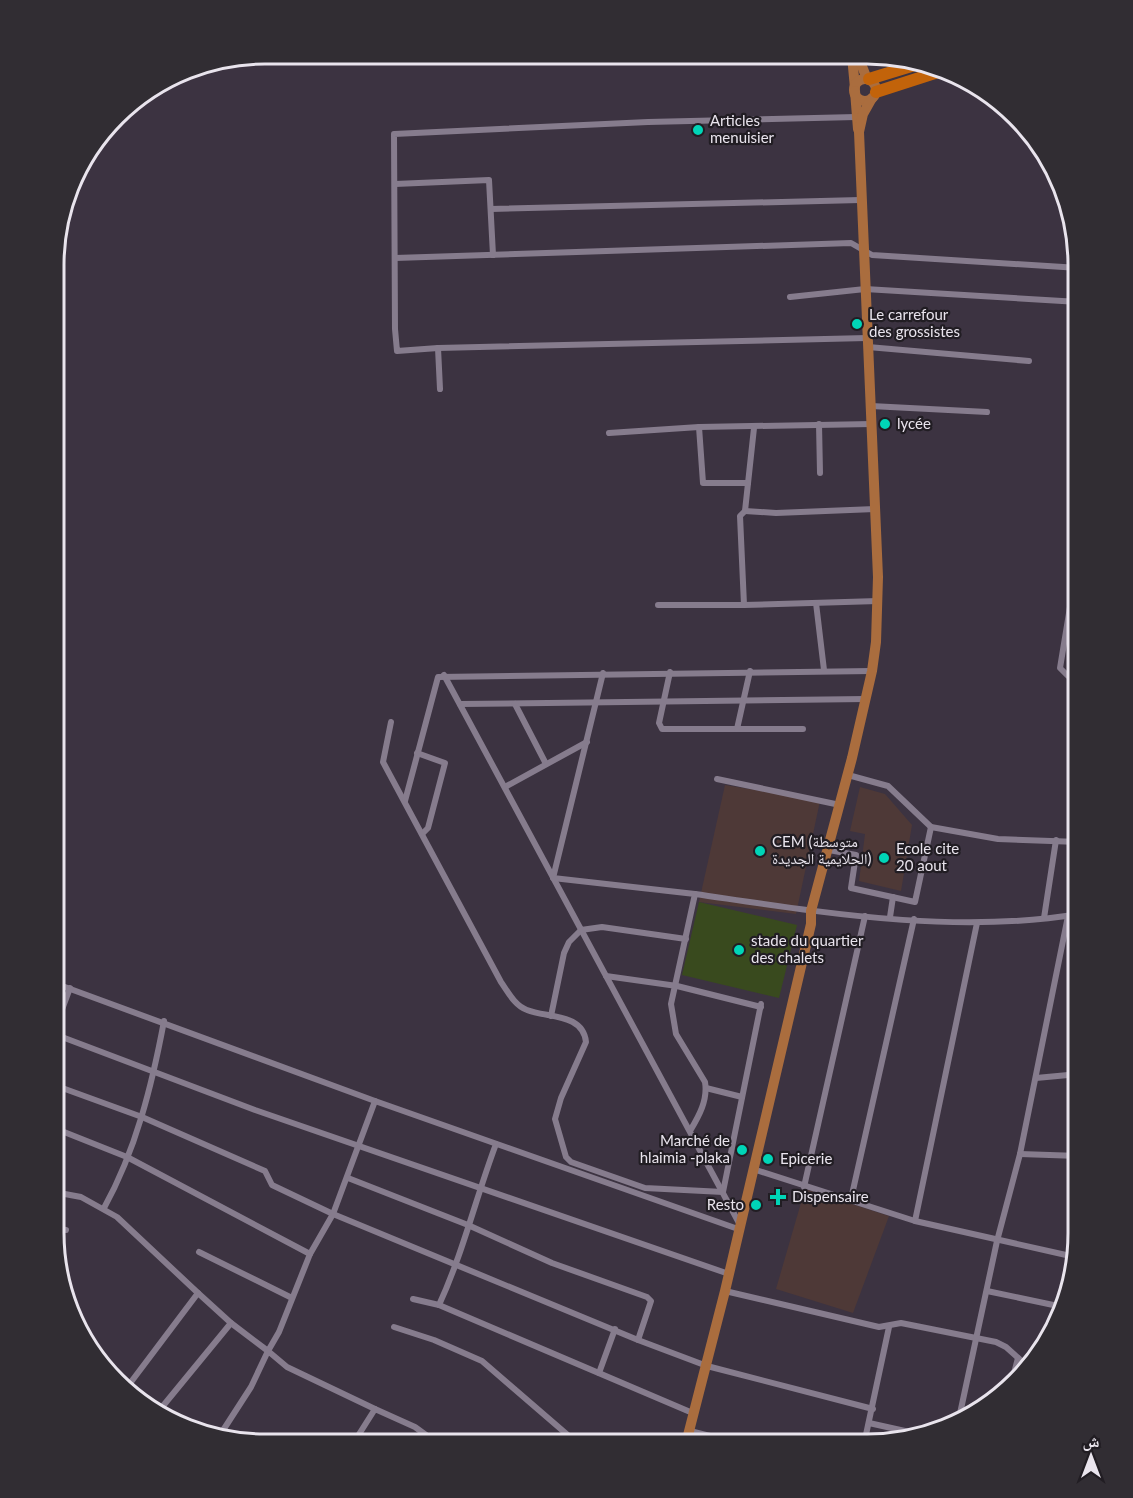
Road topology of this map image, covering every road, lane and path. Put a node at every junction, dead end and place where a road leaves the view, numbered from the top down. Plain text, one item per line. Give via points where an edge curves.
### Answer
1 (853, 64) edge
2 (861, 64) edge
3 (905, 68) edge
4 (930, 75) edge
5 (868, 79) junction
6 (855, 89) junction
7 (874, 95) junction
8 (856, 117) junction
9 (859, 132) junction
10 (395, 184) junction
11 (860, 200) junction
12 (491, 209) junction
13 (862, 249) junction
14 (493, 255) junction
15 (395, 258) junction
16 (1068, 267) edge
17 (865, 289) junction
18 (790, 297) dead end
19 (1068, 301) edge
20 (868, 343) junction
21 (438, 348) junction
22 (1029, 361) dead end
23 (440, 389) dead end
24 (871, 406) junction
25 (987, 412) dead end
26 (819, 424) junction
27 (872, 424) junction
28 (699, 427) junction
29 (754, 428) junction
30 (609, 433) dead end
31 (820, 473) dead end
32 (748, 483) junction
33 (875, 509) junction
34 (745, 511) junction
35 (878, 601) junction
36 (816, 603) junction
37 (658, 605) dead end
38 (744, 605) junction
39 (1068, 619) edge
40 (824, 670) junction
41 (750, 671) junction
42 (872, 671) junction
43 (670, 672) junction
44 (603, 673) junction
45 (444, 675) junction
46 (1068, 676) edge
47 (866, 699) junction
48 (744, 701) junction
49 (598, 702) junction
50 (664, 702) junction
51 (460, 704) junction
52 (514, 704) junction
53 (391, 722) dead end
54 (738, 729) junction
55 (803, 729) dead end
56 (587, 742) junction
57 (417, 753) junction
58 (546, 764) junction
59 (848, 775) junction
60 (717, 779) dead end
61 (505, 787) junction
62 (405, 801) junction
63 (841, 806) junction
64 (931, 826) junction
65 (422, 834) junction
66 (1056, 840) junction
67 (1068, 841) edge
68 (829, 850) junction
69 (553, 878) junction
70 (694, 894) junction
71 (893, 897) junction
72 (811, 911) junction
73 (865, 916) junction
74 (1068, 916) joint
75 (890, 917) junction
76 (1044, 918) junction
77 (914, 919) junction
78 (977, 923) junction
79 (581, 930) junction
80 (686, 939) junction
81 (606, 976) junction
82 (64, 986) edge
83 (677, 986) junction
84 (70, 988) junction
85 (64, 1004) edge
86 (551, 1016) junction
87 (164, 1021) junction
88 (64, 1036) edge
89 (155, 1070) junction
90 (1068, 1075) edge
91 (1036, 1078) junction
92 (706, 1088) junction
93 (64, 1089) edge
94 (742, 1097) junction
95 (375, 1101) junction
96 (142, 1117) junction
97 (690, 1131) junction
98 (64, 1132) edge
99 (496, 1144) junction
100 (361, 1145) junction
101 (1020, 1154) junction
102 (1068, 1156) edge
103 (127, 1157) junction
104 (753, 1169) junction
105 (348, 1178) junction
106 (480, 1187) junction
107 (804, 1187) junction
108 (723, 1192) junction
109 (64, 1194) edge
110 (851, 1199) junction
111 (104, 1208) junction
112 (333, 1214) junction
113 (915, 1221) junction
114 (468, 1225) junction
115 (738, 1226) junction
116 (997, 1241) junction
117 (199, 1252) dead end
118 (310, 1254) junction
119 (1067, 1255) edge
120 (457, 1267) junction
121 (729, 1274) junction
122 (725, 1291) junction
123 (987, 1291) junction
124 (198, 1293) junction
125 (292, 1298) junction
126 (413, 1299) dead end
127 (440, 1305) junction
128 (1055, 1305) edge
129 (231, 1323) junction
130 (394, 1327) dead end
131 (889, 1327) junction
132 (615, 1329) junction
133 (976, 1336) junction
134 (638, 1340) junction
135 (268, 1351) junction
136 (1018, 1358) junction
137 (1022, 1361) edge
138 (706, 1366) junction
139 (1015, 1369) edge
140 (599, 1374) junction
141 (131, 1382) edge
142 (163, 1406) edge
143 (375, 1409) junction
144 (873, 1409) junction
145 (960, 1411) edge
146 (694, 1414) junction
147 (869, 1423) junction
148 (224, 1429) edge
149 (902, 1430) edge
150 (690, 1431) junction
151 (359, 1434) edge
152 (425, 1434) edge
153 (567, 1434) edge
154 (689, 1434) edge
155 (702, 1434) edge
156 (866, 1434) edge

1 - 6 main road
2 - 5 main road
3 - 5 highway
4 - 7 highway
5 - 6 main road via 858,81
5 - 7 main road via 875,84
6 - 7 main road via 861,100
6 - 8 main road
7 - 9 main road via 863,114
8 - 9 main road
8 - 10 street via 394,134
9 - 11 main road
10 - 12 street via 489,180
10 - 15 street
11 - 12 street
11 - 13 main road
12 - 14 street
13 - 14 street via 851,243
13 - 16 street via 872,255
13 - 17 main road
14 - 15 street
15 - 21 street via 397,351
17 - 18 street
17 - 19 street
17 - 20 main road
20 - 21 street
20 - 22 street
20 - 24 main road
21 - 23 street
24 - 25 street
24 - 27 main road
26 - 27 street
26 - 29 street
26 - 31 street
27 - 33 main road
28 - 29 street
28 - 30 street
28 - 32 street via 703,483
29 - 32 street
32 - 34 street
33 - 34 street
33 - 35 main road
34 - 38 street via 740,516 739,535
35 - 36 street
35 - 42 main road
36 - 38 street
36 - 40 street
37 - 38 street
39 - 46 street via 1060,668
40 - 41 street
40 - 42 street
41 - 43 street
41 - 48 street
42 - 47 main road
43 - 44 street
43 - 50 street
44 - 45 street
44 - 49 street
45 - 51 street
45 - 57 street via 435,681
47 - 48 street
47 - 59 main road
48 - 50 street
48 - 54 street
49 - 50 street
49 - 52 street
49 - 56 street
50 - 54 street via 659,723 662,729
51 - 52 street
51 - 61 street
52 - 58 street
53 - 62 street via 383,762
54 - 55 street
56 - 58 street
56 - 69 street
57 - 62 street
57 - 65 street via 445,763 428,828
58 - 61 street
59 - 63 main road
59 - 64 street via 888,786
60 - 63 street
61 - 69 street
62 - 65 street
63 - 68 main road
64 - 66 street via 998,839
64 - 71 street via 915,902
65 - 86 street via 513,999 525,1010
66 - 67 street
66 - 76 street
68 - 71 street via 856,855 851,888
68 - 72 main road
69 - 70 street
69 - 79 street
70 - 72 street
70 - 80 street
71 - 75 street
72 - 73 street
72 - 104 main road
73 - 75 street
73 - 107 street
74 - 76 street
74 - 91 street
75 - 77 street
76 - 78 street via 1007,924
77 - 78 street
77 - 110 street
78 - 113 street
79 - 80 street via 602,927
79 - 81 street
79 - 86 street via 564,953
80 - 83 street
81 - 83 street
81 - 97 street
82 - 84 street
83 - 92 street via 671,1004 676,1034
83 - 94 street via 761,1006
84 - 85 street
84 - 87 street
86 - 108 street via 575,1022 585,1035 555,1119 566,1157 645,1188
87 - 89 street
87 - 95 street
88 - 89 street
89 - 96 street
89 - 100 street via 255,1110
90 - 91 street
91 - 101 street
92 - 94 street
92 - 97 street via 702,1108
93 - 96 street
94 - 108 street
95 - 99 street
95 - 100 street
96 - 103 street
96 - 112 street via 265,1171 272,1185
97 - 108 street
98 - 103 street
99 - 106 street
99 - 115 street
100 - 105 street
100 - 106 street
101 - 102 street
101 - 116 street
103 - 111 street
103 - 118 street
104 - 107 street
104 - 115 main road
105 - 112 street
105 - 114 street
106 - 114 street
106 - 121 street
107 - 110 street
108 - 115 street
109 - 111 street
110 - 113 street
111 - 124 street via 135,1231 153,1253
112 - 118 street
112 - 120 street
113 - 116 street
114 - 120 street
114 - 134 street via 552,1263 647,1297 650,1307
115 - 121 main road
116 - 119 street
116 - 123 street
117 - 125 street
118 - 125 street
120 - 127 street
120 - 132 street
121 - 122 main road
122 - 131 street
122 - 138 main road
123 - 128 street
123 - 133 street
124 - 129 street
124 - 141 street
125 - 135 street
126 - 127 street
127 - 140 street
129 - 135 street
129 - 142 street
130 - 153 street via 482,1361
131 - 133 street via 901,1323
131 - 144 street
132 - 134 street
132 - 140 street
133 - 136 street via 1006,1347
133 - 145 street
134 - 138 street
135 - 143 street via 287,1367
135 - 148 street
136 - 137 street
136 - 139 street
138 - 144 street
138 - 146 main road
140 - 146 street
143 - 151 street
143 - 152 street
144 - 147 street
146 - 150 main road
147 - 149 street
147 - 156 street
150 - 154 main road
150 - 155 street

